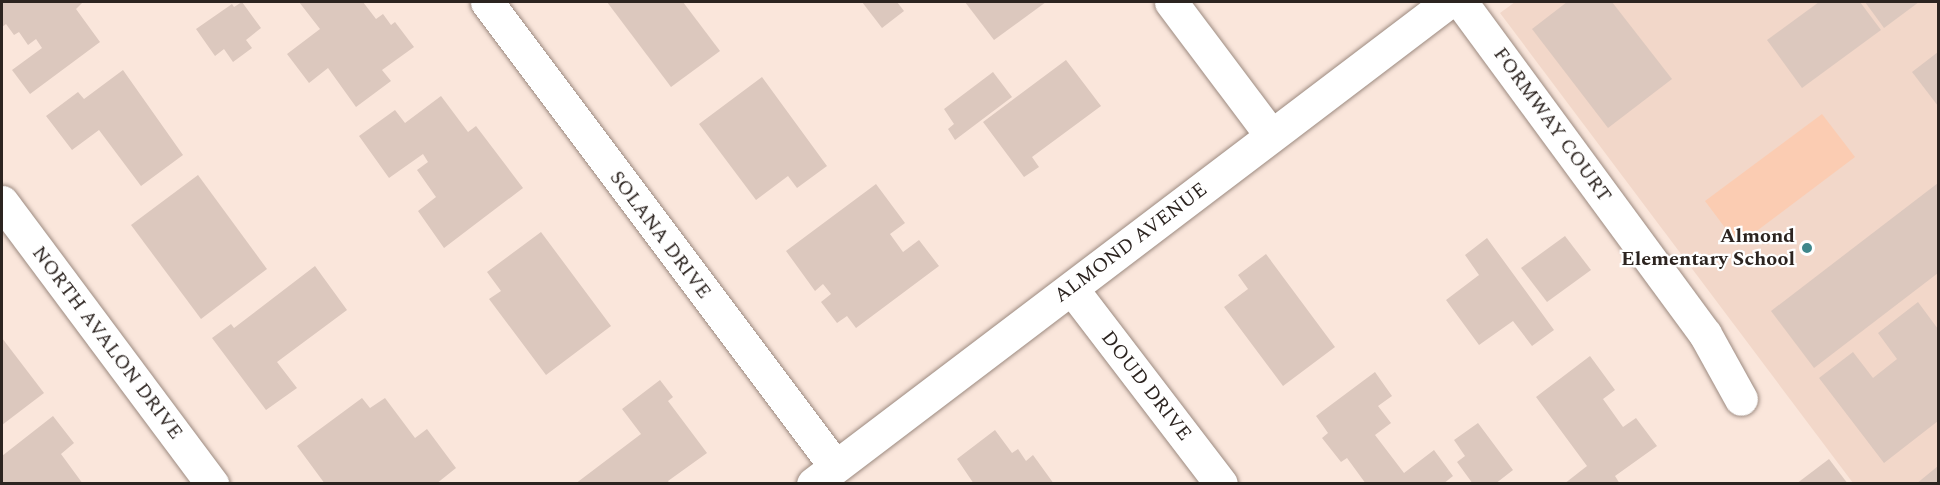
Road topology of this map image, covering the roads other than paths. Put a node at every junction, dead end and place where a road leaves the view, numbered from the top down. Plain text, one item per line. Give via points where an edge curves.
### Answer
1 (487, 2) edge
2 (1171, 2) edge
3 (1448, 2) edge
4 (1461, 2) edge
5 (1272, 135) junction
6 (2, 202) edge
7 (1072, 289) junction
8 (1741, 399) dead end
9 (824, 475) edge
10 (212, 483) edge
11 (1221, 483) edge

1 - 9 street, SOLANA DRIVE
2 - 5 street
3 - 5 street, ALMOND AVENUE
4 - 8 street, FORMWAY COURT via 1705,334
5 - 7 street, ALMOND AVENUE
6 - 10 street, NORTH AVALON DRIVE
7 - 9 street, ALMOND AVENUE
7 - 11 street, DOUD DRIVE

